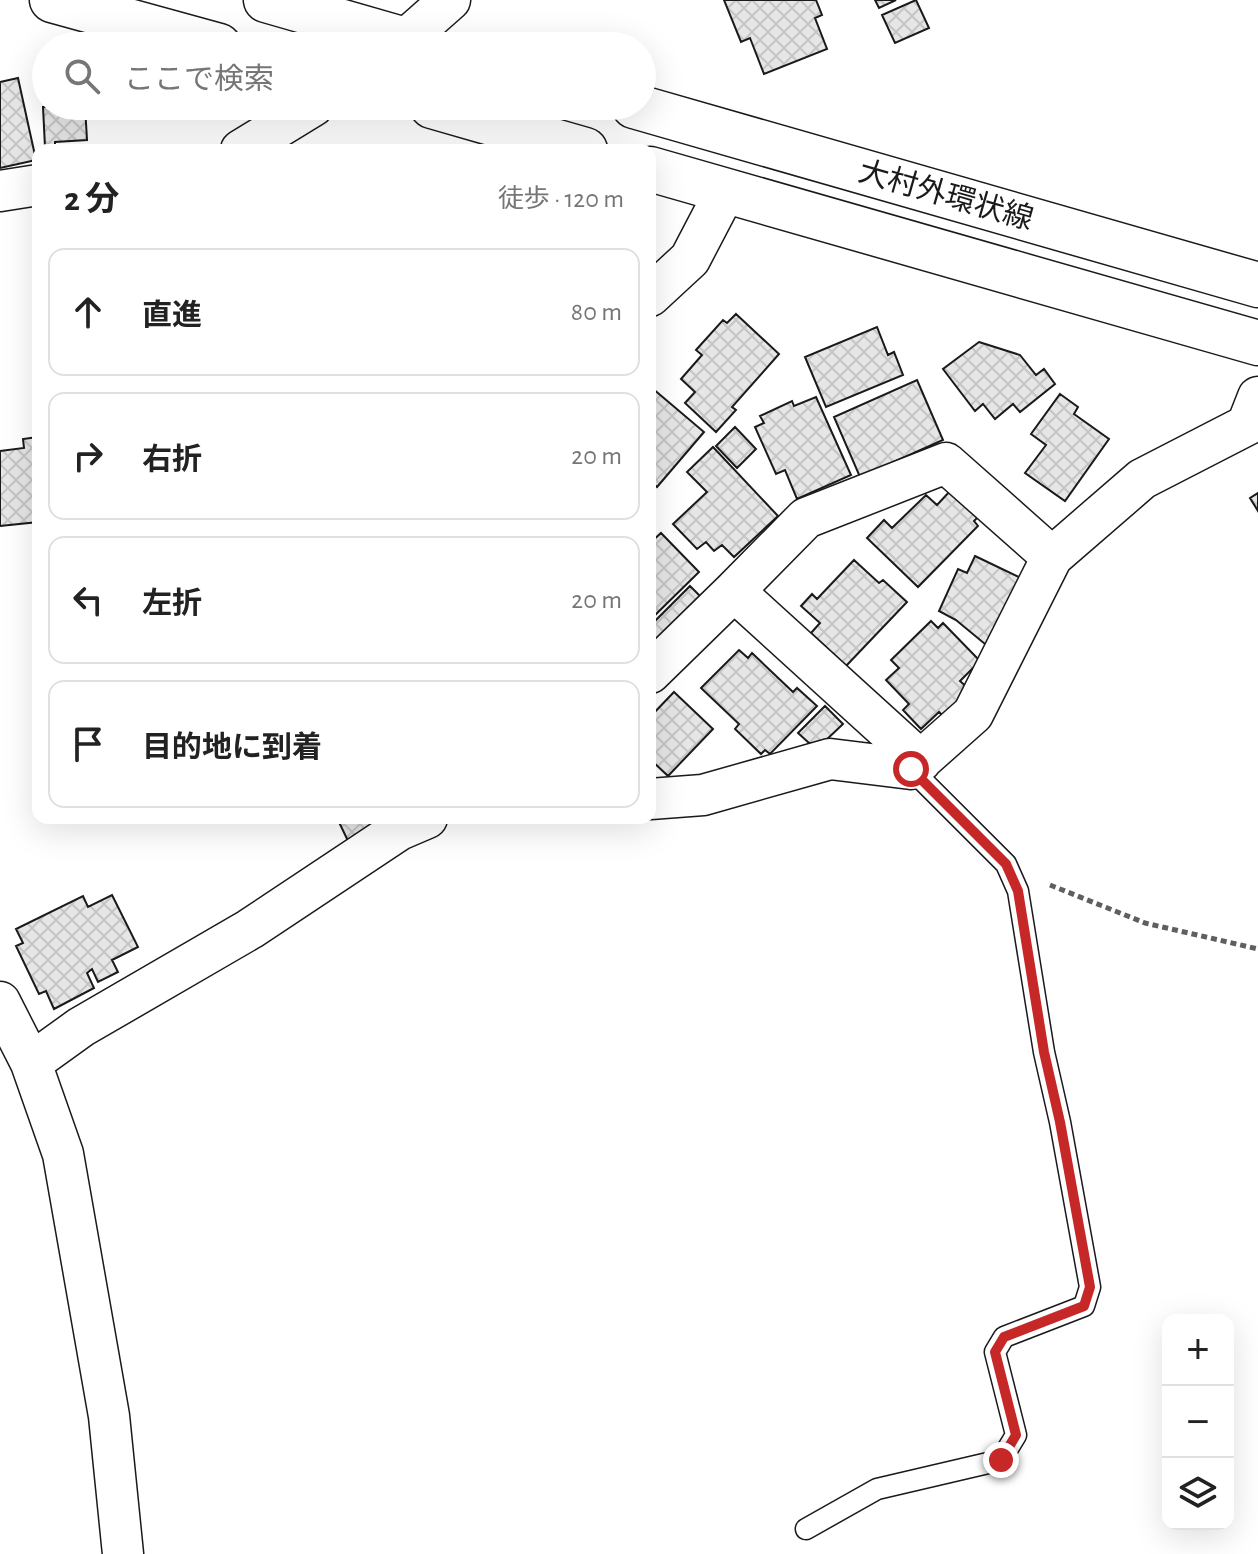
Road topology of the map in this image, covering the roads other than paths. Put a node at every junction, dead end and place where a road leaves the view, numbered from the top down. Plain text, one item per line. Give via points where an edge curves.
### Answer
1 (52, 0) edge
2 (266, 0) edge
3 (450, 0) edge
4 (168, 32) edge
5 (371, 32) edge
6 (421, 32) edge
7 (656, 112) edge
8 (290, 120) edge
9 (481, 120) edge
10 (251, 144) edge
11 (564, 144) edge
12 (656, 171) edge
13 (32, 186) edge
14 (726, 190) junction
15 (0, 191) edge
16 (1258, 285) edge
17 (656, 290) edge
18 (1258, 343) edge
19 (1258, 397) edge
20 (1052, 557) junction
21 (734, 591) junction
22 (656, 667) edge
23 (916, 765) junction
24 (656, 799) edge
25 (413, 824) edge
26 (0, 1002) edge
27 (31, 1063) junction
28 (806, 1529) dead end
29 (123, 1554) edge

1 - 4 main road
2 - 5 main road
3 - 6 street
7 - 16 main road, 大村外環状線
8 - 10 street
9 - 11 main road
12 - 14 main road, 大村外環状線
13 - 15 street
14 - 17 street via 690,259
14 - 18 main road, 大村外環状線
19 - 20 street via 1247,425 1142,479
20 - 21 street via 946,463 806,518
20 - 23 street via 973,714
21 - 22 street
21 - 23 street
23 - 24 street via 830,759 703,795
23 - 28 lane via 1006,864 1018,891 1090,1287 1084,1306 1004,1337 995,1352 1016,1435 1001,1460 877,1489
25 - 27 street
26 - 27 street
27 - 29 street via 63,1154 109,1416

